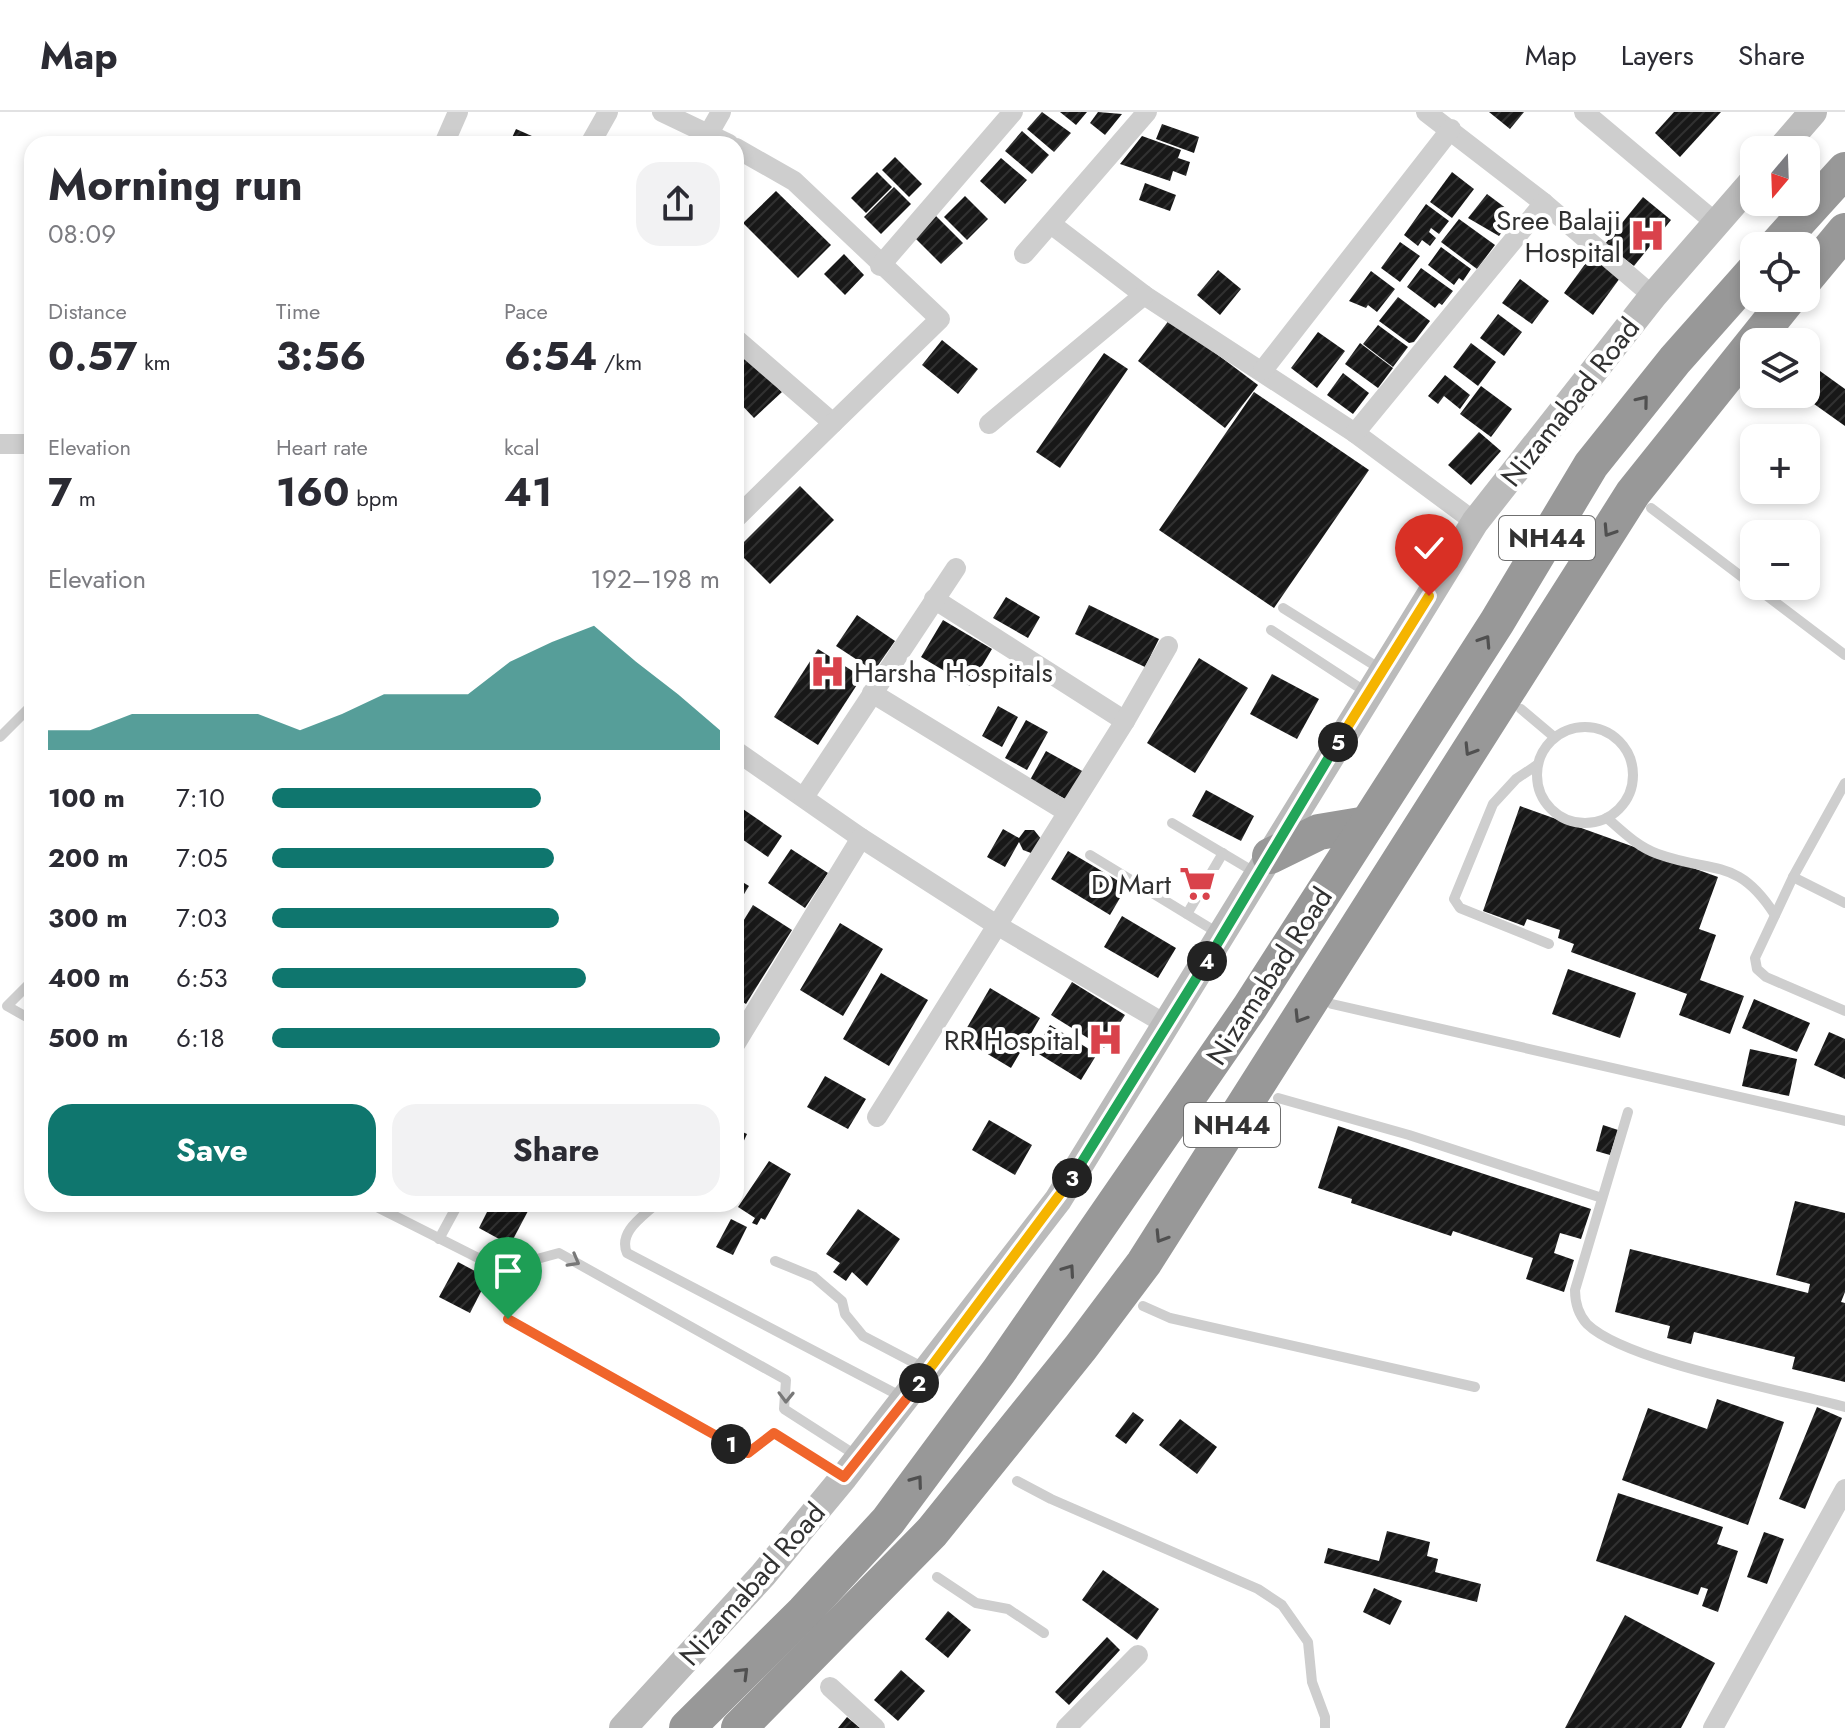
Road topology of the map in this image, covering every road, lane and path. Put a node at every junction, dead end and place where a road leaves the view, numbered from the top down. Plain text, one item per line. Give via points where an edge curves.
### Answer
1 (458, 112) edge
2 (608, 112) edge
3 (662, 112) edge
4 (721, 112) edge
5 (1013, 112) edge
6 (1147, 112) edge
7 (1426, 112) edge
8 (1584, 112) edge
9 (1813, 112) edge
10 (1451, 129) junction
11 (709, 133) junction
12 (448, 136) edge
13 (594, 136) edge
14 (714, 136) edge
15 (1792, 136) edge
16 (744, 153) edge
17 (1845, 170) edge
18 (1740, 196) edge
19 (1544, 203) junction
20 (1716, 223) junction
21 (1051, 224) junction
22 (1845, 231) edge
23 (1789, 232) edge
24 (1024, 254) dead end
25 (1820, 261) edge
26 (880, 266) junction
27 (1740, 288) edge
28 (1144, 295) junction
29 (1653, 296) junction
30 (1779, 312) edge
31 (744, 346) edge
32 (1263, 370) junction
33 (833, 423) junction
34 (989, 424) dead end
35 (1355, 433) junction
36 (0, 444) edge
37 (24, 444) edge
38 (1602, 452) junction
39 (1646, 489) junction
40 (744, 510) edge
41 (1475, 522) junction
42 (956, 568) dead end
43 (934, 599) junction
44 (1283, 608) dead end
45 (1271, 630) dead end
46 (1168, 646) dead end
47 (1845, 655) edge
48 (1375, 681) junction
49 (872, 693) junction
50 (1521, 709) dead end
51 (24, 713) edge
52 (1125, 721) junction
53 (1553, 736) junction
54 (0, 737) edge
55 (744, 764) edge
56 (1537, 765) junction
57 (1845, 783) edge
58 (804, 797) junction
59 (1067, 812) junction
60 (1607, 818) junction
61 (1172, 823) dead end
62 (1367, 824) junction
63 (861, 838) junction
64 (1223, 853) junction
65 (1090, 855) dead end
66 (1264, 865) junction
67 (1793, 877) junction
68 (1845, 903) edge
69 (1187, 914) junction
70 (1775, 915) junction
71 (995, 924) junction
72 (1223, 936) junction
73 (1549, 944) dead end
74 (24, 989) edge
75 (1332, 1004) dead end
76 (1845, 1011) edge
77 (24, 1016) edge
78 (1167, 1025) junction
79 (744, 1030) edge
80 (1278, 1098) dead end
81 (1628, 1112) dead end
82 (877, 1117) dead end
83 (1845, 1121) edge
84 (1602, 1198) junction
85 (387, 1212) edge
86 (454, 1212) edge
87 (647, 1212) edge
88 (439, 1239) junction
89 (775, 1261) dead end
90 (500, 1269) junction
91 (1143, 1306) dead end
92 (929, 1371) junction
93 (1475, 1387) dead end
94 (906, 1399) junction
95 (1845, 1407) edge
96 (852, 1467) junction
97 (1017, 1481) dead end
98 (1845, 1489) edge
99 (937, 1577) dead end
100 (1044, 1633) dead end
101 (1138, 1655) dead end
102 (830, 1687) dead end
103 (623, 1728) edge
104 (687, 1728) edge
105 (739, 1728) edge
106 (875, 1728) edge
107 (1066, 1728) edge
108 (1325, 1728) edge
109 (1713, 1728) edge

1 - 12 street
2 - 13 street
3 - 11 street
4 - 11 street
5 - 26 street
6 - 21 street
7 - 10 street
8 - 20 street
9 - 15 main road
10 - 19 street
10 - 32 street
11 - 14 street
16 - 26 street via 794,181
17 - 23 highway
18 - 20 main road, Nizamabad Road
19 - 29 street
19 - 35 street
20 - 29 main road, Nizamabad Road
21 - 24 street
21 - 28 street
22 - 25 highway
26 - 33 street via 940,319
38 -> 27 highway, Nizamabad Road / NH44
28 - 32 street
28 - 34 street
29 - 41 main road, Nizamabad Road
30 - 39 highway, Nizamabad Road / NH44
31 - 33 street
32 - 35 street
33 - 40 street
35 - 41 street
36 - 37 street
38 - 39 highway
62 -> 38 highway, Nizamabad Road / NH44
39 - 47 lane
39 -> 105 highway, Nizamabad Road / NH44 via 1144,1263 932,1532
41 - 48 main road, Nizamabad Road
42 - 43 street
43 - 49 street
43 - 52 street
44 - 48 lane
45 - 48 lane
46 - 52 street
48 - 66 main road, Nizamabad Road
49 - 58 street
49 - 59 street
50 - 53 lane
51 - 54 lane
52 - 59 street
53 - 56 lane
53 - 60 lane via 1590,727 1607,732 1631,757 1632,784 1621,807
55 - 58 street
56 - 60 lane via 1537,783 1556,813 1590,823
56 - 73 lane via 1493,804 1454,899 1460,908
57 - 67 lane
58 - 63 street
59 - 71 street
60 - 70 lane via 1655,853 1743,877
61 - 64 lane
62 - 66 highway via 1319,832
104 -> 62 highway, Nizamabad Road / NH44 via 888,1521 1210,1067
63 - 71 street
63 - 79 street
64 - 66 lane
64 - 69 lane
65 - 69 lane
66 - 72 main road, Nizamabad Road
67 - 68 lane
67 - 70 lane
69 - 72 lane
70 - 76 lane via 1755,958 1757,969
71 - 78 street
71 - 82 street
72 - 78 main road, Nizamabad Road
74 - 77 lane via 7,1006
75 - 83 lane
78 - 92 main road, Nizamabad Road via 1058,1200
80 - 84 lane
81 - 84 lane
84 - 95 lane via 1575,1290 1575,1305 1588,1324 1644,1354
85 - 88 lane
86 - 88 lane
87 - 94 lane via 629,1229 623,1243 627,1253
88 - 90 lane
89 - 92 lane via 814,1277 842,1301 845,1314 863,1336
90 -> 96 lane via 559,1253 786,1380 784,1409
90 - 96 lane via 508,1319 748,1453 774,1433
91 - 93 lane via 1170,1318
92 - 94 main road, Nizamabad Road
94 - 96 main road, Nizamabad Road
96 - 103 main road, Nizamabad Road via 763,1575
97 - 108 lane via 1258,1589 1282,1605 1308,1642
98 - 109 street
99 - 100 lane via 976,1603 1008,1609
101 - 107 street
102 - 106 street

